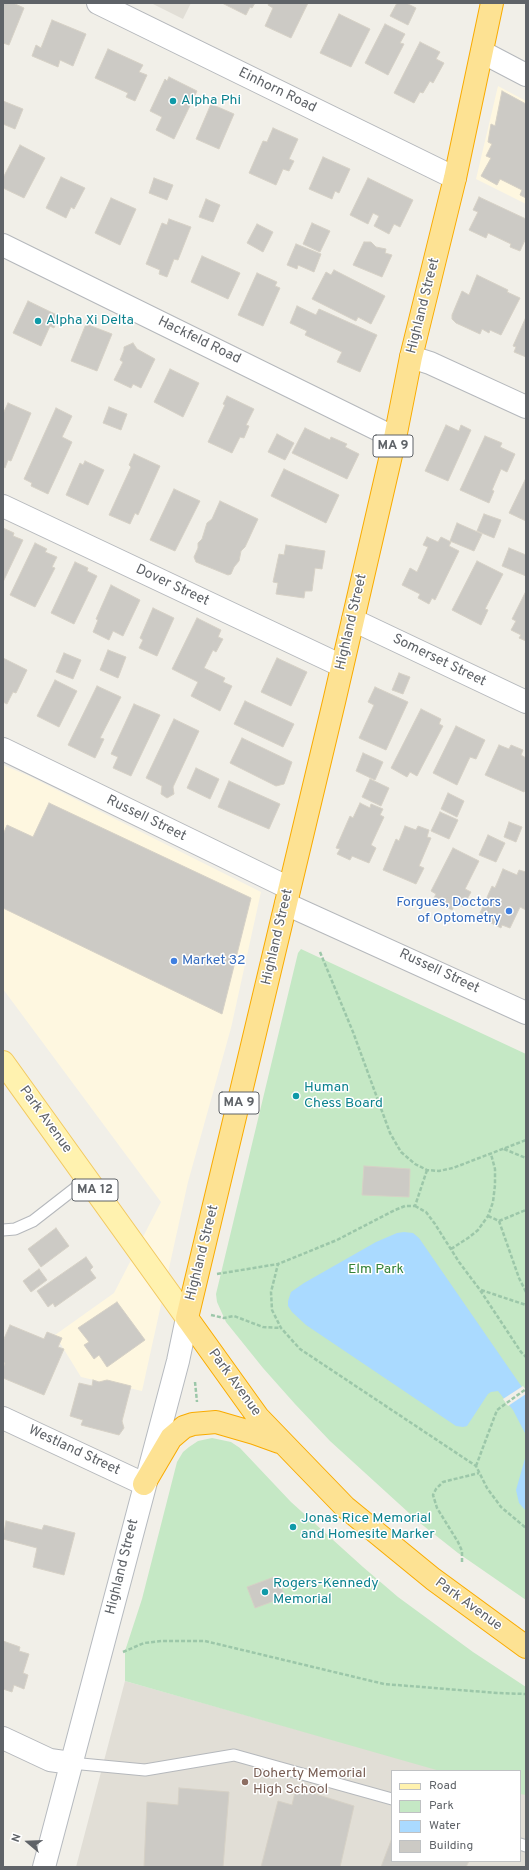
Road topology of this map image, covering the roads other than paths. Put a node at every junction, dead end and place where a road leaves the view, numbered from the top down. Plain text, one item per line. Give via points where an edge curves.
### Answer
1 (98, 3) edge
2 (492, 3) edge
3 (482, 52) junction
4 (526, 75) edge
5 (454, 178) junction
6 (3, 245) edge
7 (411, 357) junction
8 (526, 407) edge
9 (395, 438) junction
10 (3, 506) edge
11 (353, 620) junction
12 (342, 666) junction
13 (526, 702) edge
14 (3, 749) edge
15 (288, 896) junction
16 (526, 1013) edge
17 (5, 1068) edge
18 (87, 1179) junction
19 (3, 1230) edge
20 (187, 1318) junction
21 (3, 1418) edge
22 (284, 1445) junction
23 (144, 1484) junction
24 (526, 1647) edge
25 (3, 1738) edge
26 (71, 1763) junction
27 (391, 1799) edge
28 (44, 1867) edge

1 - 5 street, Einhorn Road
2 - 3 highway, Highland Street / MA 9
3 - 4 street
3 - 5 highway, Highland Street / MA 9
5 - 7 highway, Highland Street / MA 9
6 - 9 street, Hackfeld Road
7 - 8 street via 430,363
7 - 9 highway, Highland Street / MA 9
9 - 11 highway, Highland Street / MA 9
10 - 12 street, Dover Street
11 - 12 highway, Highland Street / MA 9
11 - 13 street, Somerset Street
12 - 15 highway, Highland Street / MA 9
14 - 15 street, Russell Street
15 - 16 street, Russell Street
15 - 20 highway, Highland Street / MA 9
17 - 18 main road, Park Avenue / MA 12
18 - 19 lane via 33,1221 15,1229
18 - 20 main road, Park Avenue / MA 12
20 - 22 highway, Park Avenue via 258,1417
20 - 23 street, Highland Street via 178,1361
21 - 23 street, Westland Street
22 - 23 highway via 216,1422 193,1424 184,1427 171,1438
22 - 24 highway, Park Avenue via 345,1507 374,1532 460,1600
23 - 26 street, Highland Street
25 - 26 street via 50,1760
26 - 27 lane via 145,1770 234,1755
26 - 28 street, Highland Street

